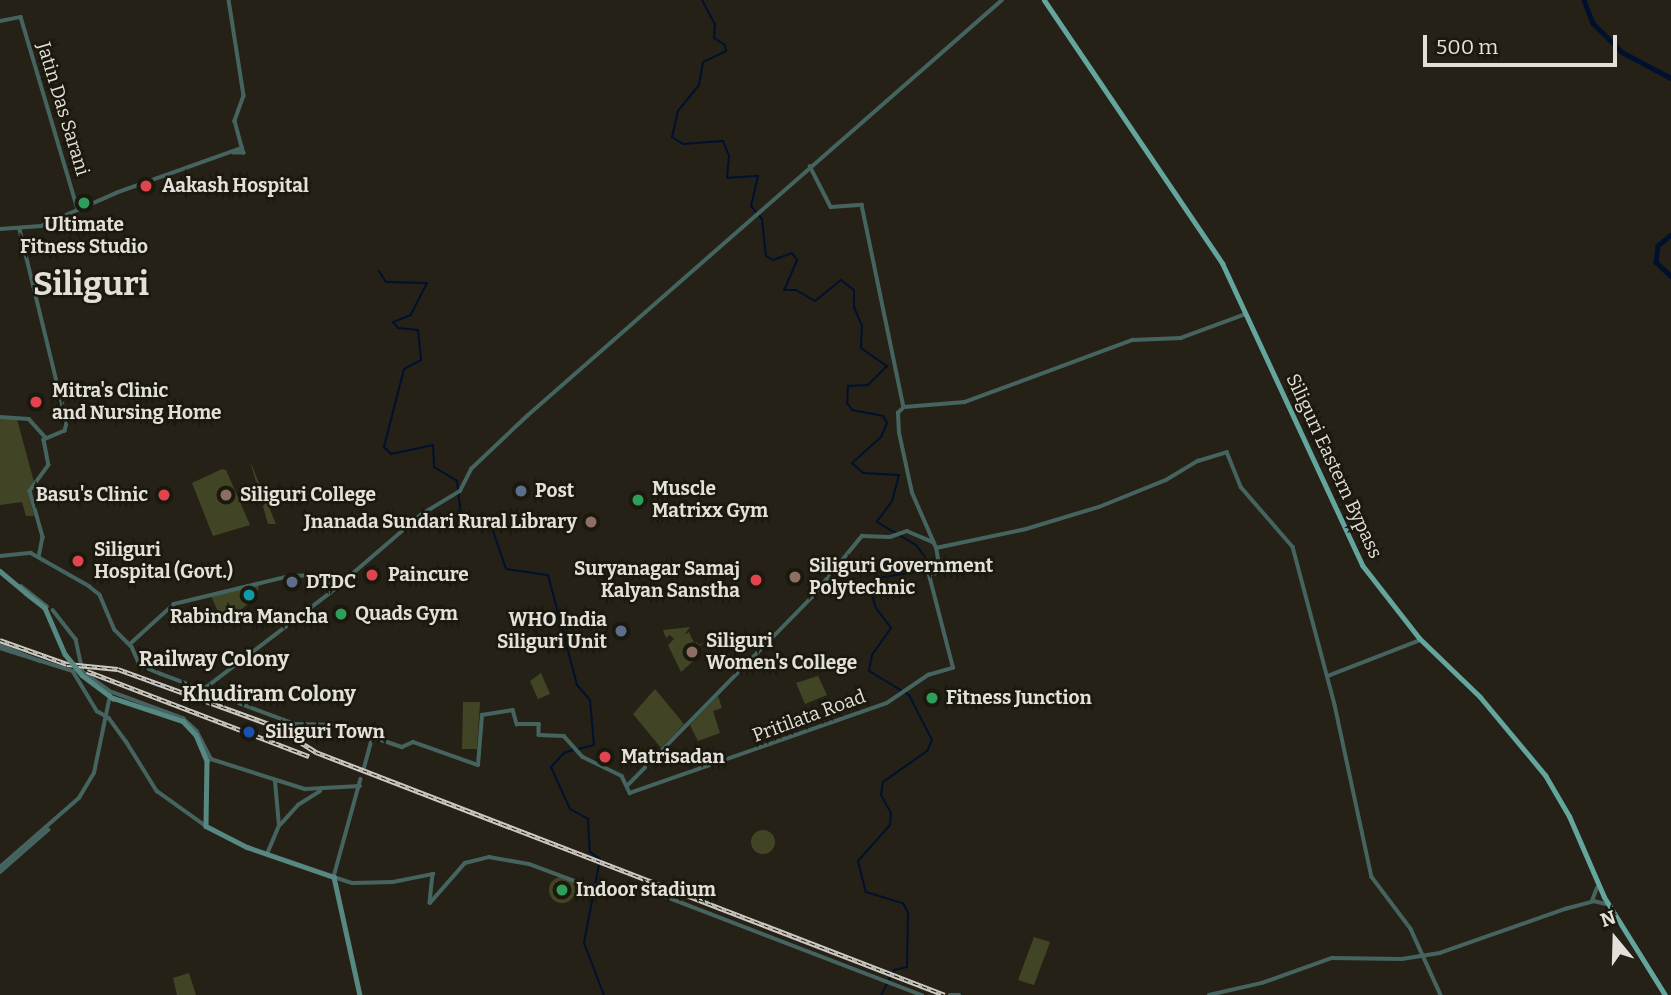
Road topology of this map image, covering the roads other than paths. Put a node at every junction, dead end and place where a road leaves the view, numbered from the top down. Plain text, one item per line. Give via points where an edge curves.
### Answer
1 (229, 0) edge
2 (1002, 0) edge
3 (1042, 0) edge
4 (0, 21) edge
5 (810, 166) junction
6 (78, 210) junction
7 (0, 229) edge
8 (20, 230) junction
9 (1245, 314) junction
10 (904, 407) junction
11 (0, 417) edge
12 (45, 437) junction
13 (935, 546) junction
14 (1350, 546) junction
15 (0, 556) edge
16 (39, 557) junction
17 (0, 573) edge
18 (9, 581) junction
19 (331, 587) junction
20 (337, 588) junction
21 (330, 593) junction
22 (47, 606) dead end
23 (53, 610) dead end
24 (1418, 641) junction
25 (130, 644) junction
26 (0, 647) edge
27 (81, 670) junction
28 (77, 676) junction
29 (1328, 676) junction
30 (204, 689) junction
31 (110, 696) junction
32 (373, 735) junction
33 (365, 768) dead end
34 (362, 779) dead end
35 (275, 781) junction
36 (628, 785) junction
37 (360, 786) junction
38 (320, 791) junction
39 (279, 825) junction
40 (206, 826) junction
41 (267, 854) junction
42 (0, 870) edge
43 (334, 877) junction
44 (1597, 888) junction
45 (1605, 900) junction
46 (1590, 902) junction
47 (1422, 956) junction
48 (360, 995) edge
49 (922, 995) edge
50 (950, 995) edge
51 (960, 995) edge
52 (1209, 995) edge
53 (1441, 995) edge
54 (1663, 995) edge

1 - 6 street via 244,96 235,121 242,148
2 - 5 street
3 - 9 main road, Siliguri Eastern Bypass via 1202,235
4 - 6 street, Jatin Das Sarani via 20,17
5 - 10 street via 831,207 862,205
5 - 20 street via 527,416 471,469 460,491 422,514
6 - 8 street
7 - 8 street
8 - 12 street via 66,412 65,431
9 - 10 street via 1181,338 1140,338 965,401
9 - 14 main road, Siliguri Eastern Bypass
10 - 13 street via 898,413 905,463
11 - 12 street via 29,419
12 - 16 street via 49,465 30,495 43,537
13 - 29 street via 1026,529 1099,507 1227,452 1241,487 1293,547
13 - 36 street via 918,533 862,536 812,597
13 - 36 street, Pritilata Road via 940,572 929,575 953,668 928,675 900,695 775,745 630,793
14 - 24 main road, Siliguri Eastern Bypass
14 - 45 main road, Siliguri Eastern Bypass via 1419,638 1480,697 1545,775 1569,816
15 - 16 street via 25,552
16 - 25 street via 97,592 115,629
17 - 18 main road
18 - 22 street
18 - 31 main road, bridge via 46,610 75,667
19 - 20 street
19 - 21 street
19 - 25 street via 320,575 290,576 174,604
20 - 21 street
21 - 30 street
23 - 27 street via 76,639
24 - 29 street
24 - 44 main road, Siliguri Eastern Bypass via 1473,693 1538,770 1565,814
25 - 30 street via 141,666
26 - 28 street
27 - 28 street
27 - 35 street via 112,692 183,718 197,731 211,759
28 - 40 street via 96,710 113,722 157,791
29 - 47 street via 1372,877 1411,929
30 - 32 street via 295,724 324,723
31 - 40 main road, bridge via 186,724 208,764
31 - 42 street, bridge via 94,773 79,798
32 - 33 street
32 - 36 street via 402,747 413,742 478,765 483,714 513,710 517,724 539,724 539,735 564,736 576,751 622,776
34 - 37 street
35 - 38 street
35 - 39 street
37 - 38 street
37 - 43 street
38 - 39 street
39 - 41 street
40 - 41 main road
41 - 43 main road
43 - 48 main road
43 - 49 street via 353,883 393,882 433,874 430,903 465,863 489,857 540,866 588,886 642,888
44 - 45 main road, Siliguri Eastern Bypass
44 - 46 street
45 - 46 street
45 - 54 main road, Siliguri Eastern Bypass
46 - 47 street
47 - 52 street via 1332,958 1262,983
47 - 53 street
50 - 51 street

